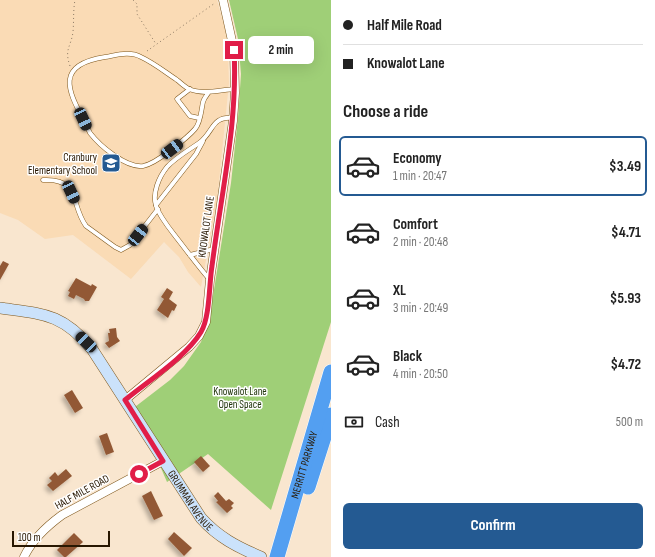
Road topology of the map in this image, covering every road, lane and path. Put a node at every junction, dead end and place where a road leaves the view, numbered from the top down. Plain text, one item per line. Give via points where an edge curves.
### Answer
1 (74, 0) edge
2 (133, 0) edge
3 (220, 1) edge
4 (156, 45) junction
5 (147, 51) dead end
6 (71, 69) dead end
7 (190, 89) junction
8 (235, 89) junction
9 (209, 92) junction
10 (199, 118) junction
11 (233, 118) junction
12 (204, 139) junction
13 (43, 180) dead end
14 (157, 207) junction
15 (214, 250) junction
16 (190, 255) junction
17 (210, 280) junction
18 (0, 308) edge
19 (331, 372) edge
20 (125, 400) junction
21 (331, 415) edge
22 (163, 461) junction
23 (24, 557) edge
24 (260, 557) edge
25 (277, 557) edge
26 (286, 557) edge

1 - 6 path via 73,33 68,48
2 - 4 path via 137,4 136,14
3 - 4 path
3 - 8 street, KNOWALOT LANE via 234,50
4 - 5 path
7 - 9 lane
7 - 10 lane via 177,99 190,116
7 - 10 lane via 154,64 134,54 97,58 80,64 72,72 69,85 95,140 130,164 143,166 154,162 196,128
8 - 9 lane
8 - 11 street, KNOWALOT LANE
9 - 10 lane
11 - 12 lane via 219,119
11 - 15 street, KNOWALOT LANE
12 - 14 lane
12 - 14 lane via 168,166 160,178 155,193
13 - 14 lane via 54,179 67,185 86,226 121,250 130,245
14 - 16 lane
15 - 16 lane
15 - 17 street, KNOWALOT LANE
16 - 17 lane
17 - 20 street, KNOWALOT LANE via 206,318 199,336 181,355
18 - 20 street, GRUMMAN AVENUE via 53,317 75,331 92,349
19 - 25 highway, MERRITT PARKWAY
20 - 22 street, GRUMMAN AVENUE
21 - 26 highway, MERRITT PARKWAY
22 - 23 street, HALF MILE ROAD via 54,520 35,539
22 - 24 street, GRUMMAN AVENUE via 209,527 230,543

